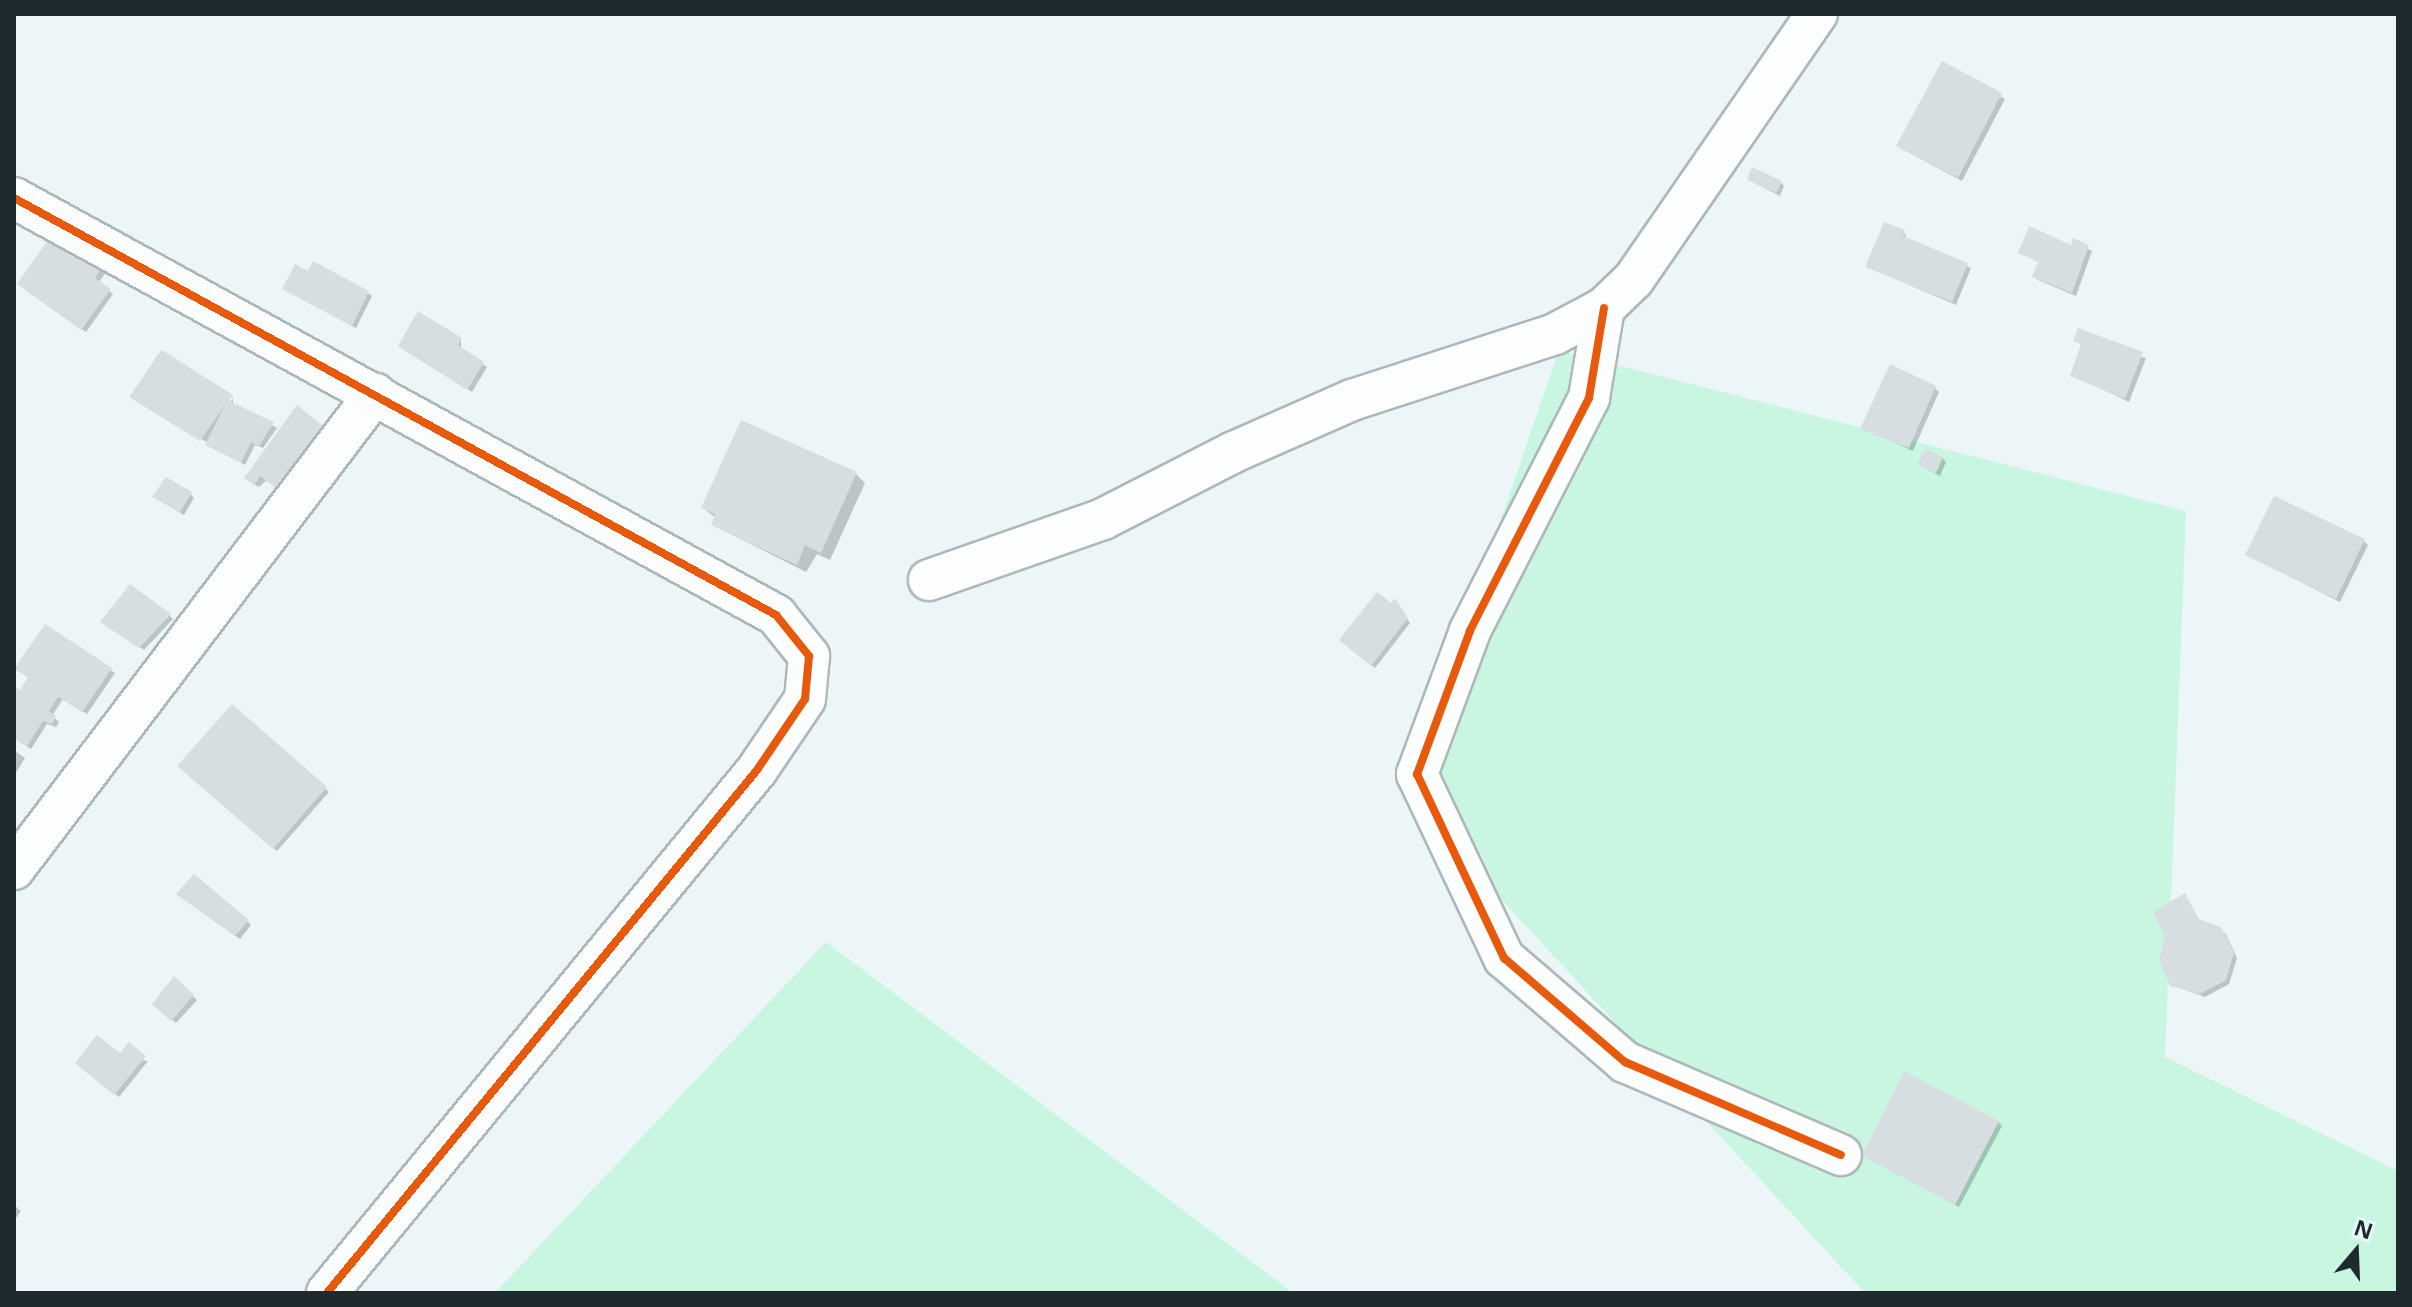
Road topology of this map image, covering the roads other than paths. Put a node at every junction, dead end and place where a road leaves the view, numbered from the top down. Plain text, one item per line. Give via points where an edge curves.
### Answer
1 (1817, 14) edge
2 (14, 198) edge
3 (1604, 308) junction
4 (375, 394) junction
5 (929, 580) dead end
6 (14, 869) edge
7 (1841, 1155) dead end
8 (327, 1293) edge

1 - 3 street via 1634,279
2 - 4 street
3 - 5 street via 1555,334 1352,400 1103,519
3 - 7 street via 1589,398 1470,631 1417,774 1504,958 1625,1062
4 - 6 street
4 - 8 street via 776,615 809,656 809,680 805,699 757,770

